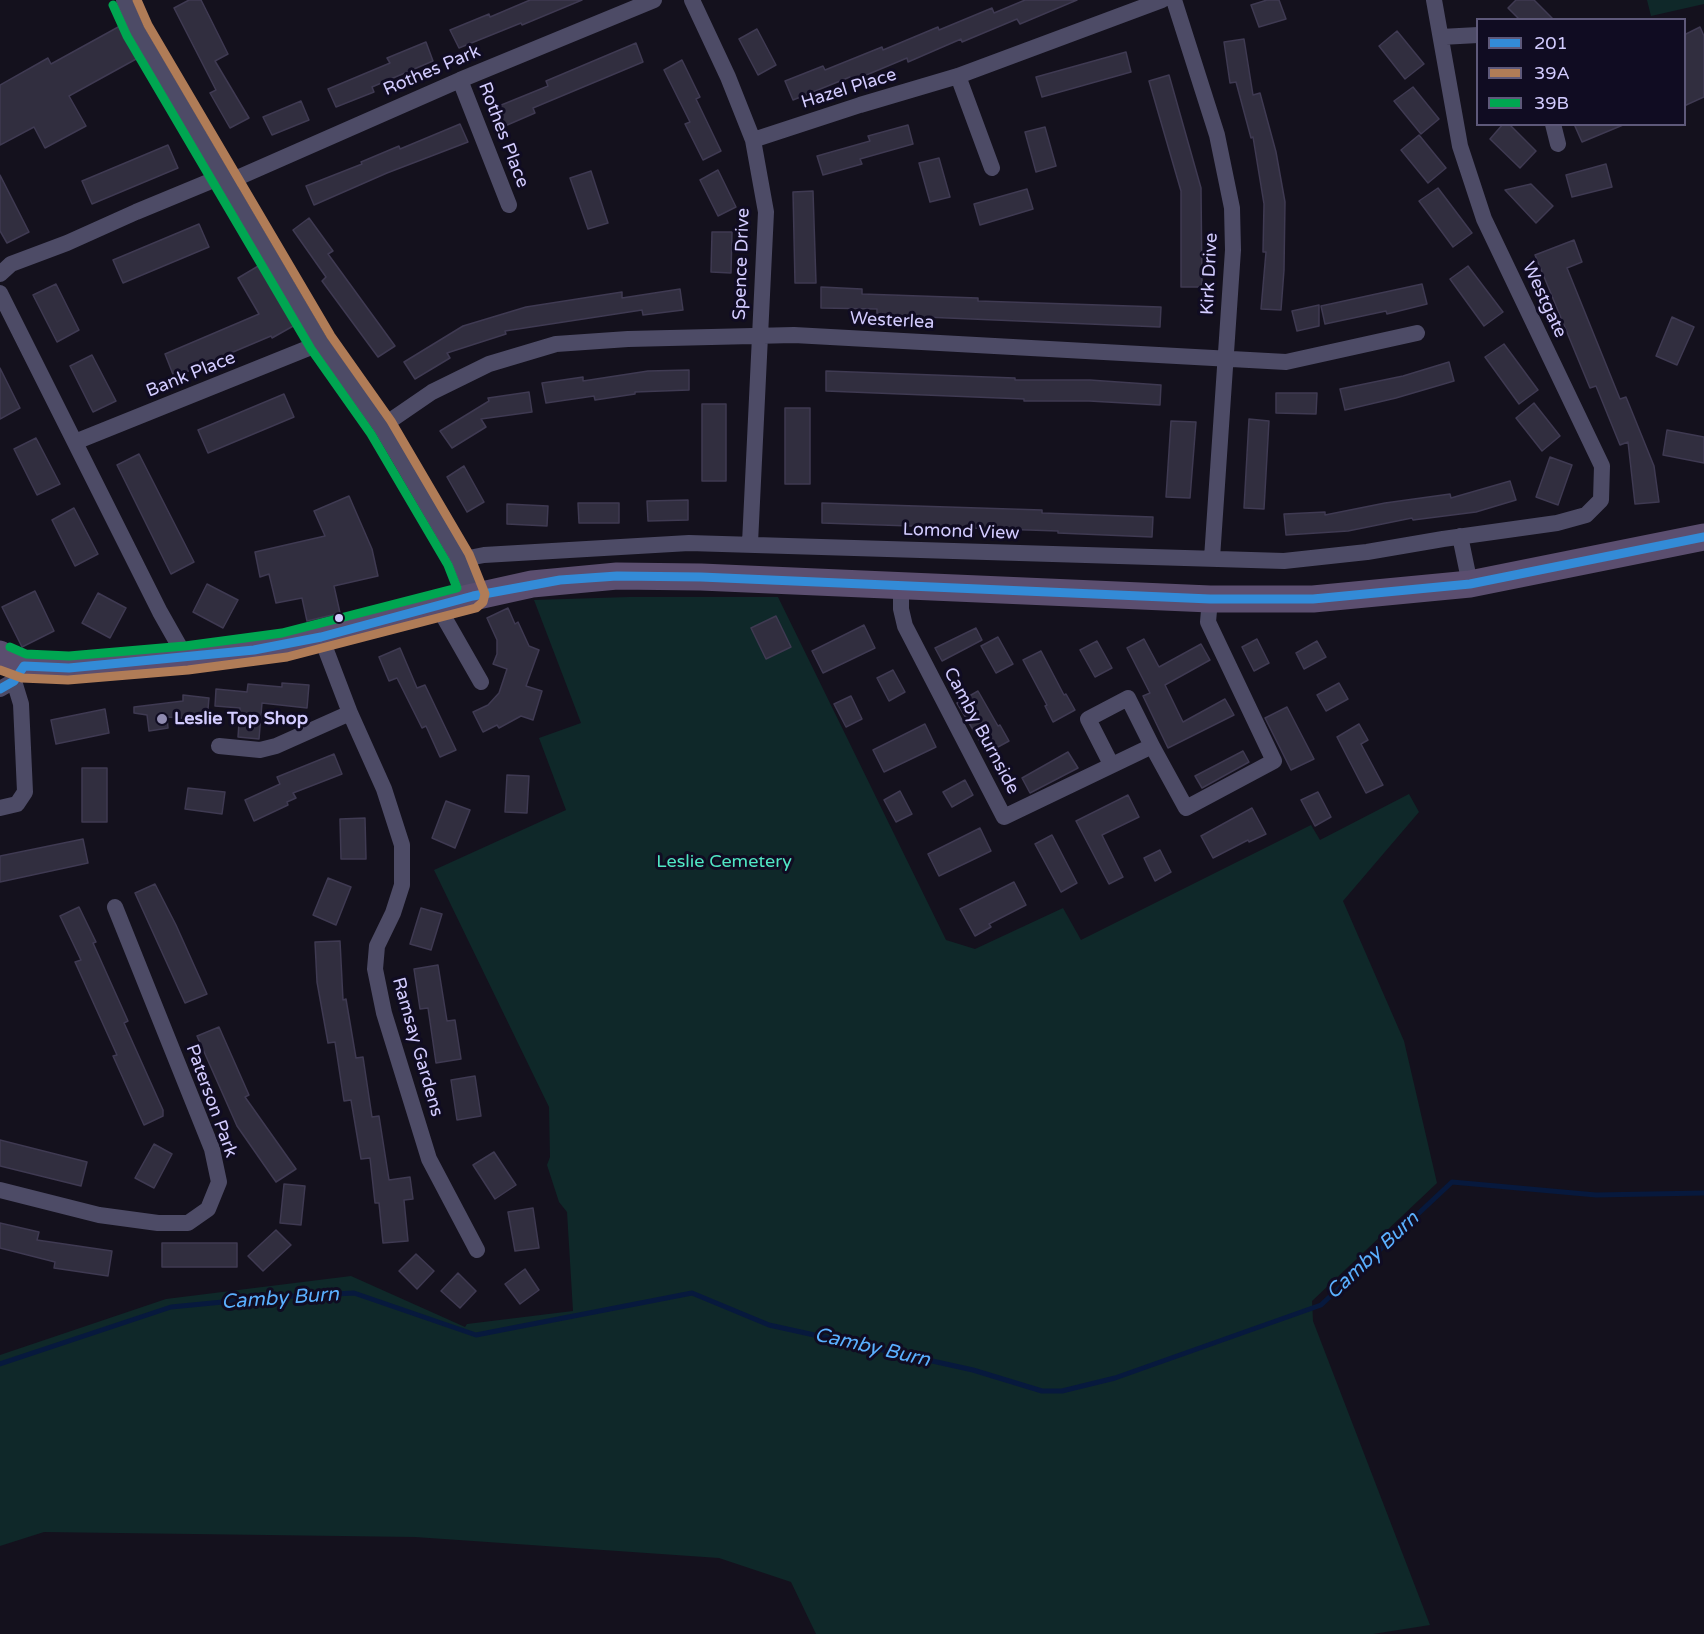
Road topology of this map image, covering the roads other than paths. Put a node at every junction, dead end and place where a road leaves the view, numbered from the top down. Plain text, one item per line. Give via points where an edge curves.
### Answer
1 (124, 0) edge
2 (654, 0) edge
3 (692, 0) edge
4 (1162, 0) edge
5 (1174, 0) edge
6 (1434, 0) edge
7 (1476, 35) edge
8 (1442, 37) junction
9 (958, 76) junction
10 (460, 80) junction
11 (1554, 126) edge
12 (753, 140) junction
13 (1558, 144) dead end
14 (992, 168) dead end
15 (225, 179) junction
16 (509, 205) dead end
17 (0, 274) edge
18 (0, 293) edge
19 (1418, 333) dead end
20 (759, 335) junction
21 (321, 343) junction
22 (1225, 359) junction
23 (381, 427) junction
24 (75, 442) junction
25 (1530, 526) joint
26 (1460, 536) junction
27 (1704, 537) edge
28 (750, 543) junction
29 (1212, 558) junction
30 (459, 560) junction
31 (1470, 584) junction
32 (901, 585) junction
33 (473, 596) junction
34 (1210, 599) junction
35 (437, 605) junction
36 (321, 637) junction
37 (0, 654) edge
38 (186, 658) junction
39 (13, 679) edge
40 (481, 682) dead end
41 (350, 713) junction
42 (219, 746) dead end
43 (1152, 746) junction
44 (1111, 764) junction
45 (0, 808) edge
46 (115, 907) dead end
47 (0, 1190) edge
48 (477, 1250) dead end

1 - 15 street via 137,30
2 - 10 street, Rothes Park
3 - 12 street, Spence Drive
4 - 9 street, Hazel Place
5 - 22 street, Kirk Drive via 1217,135 1232,208
6 - 8 street, Westgate
7 - 8 street
8 - 25 street, Westgate via 1460,146 1484,219 1602,466 1600,500 1586,514
9 - 12 street, Hazel Place
9 - 14 street
10 - 15 street, Rothes Park
10 - 16 street, Rothes Place
11 - 13 street
12 - 20 street, Spence Drive via 766,212
15 - 17 street via 11,264
15 - 21 street
18 - 24 street
19 - 22 street, Westerlea via 1286,362
20 - 22 street, Westerlea
20 - 23 street, Westerlea via 556,344 489,364 432,392
20 - 28 street, Spence Drive
21 - 23 street
21 - 24 street, Bank Place
22 - 29 street, Kirk Drive
23 - 30 street
24 - 38 street
25 - 26 street, Lomond View
26 - 29 street, Lomond View via 1284,561
26 - 31 street
27 - 31 main road
28 - 29 street, Lomond View
28 - 30 street, Lomond View via 607,547
30 - 33 street
31 - 34 main road via 1313,599
32 - 33 main road via 617,576 541,583
32 - 34 main road
32 - 44 street, Camby Burnside via 905,626 1004,817
33 - 35 main road
34 - 43 street via 1208,622 1274,762 1186,808
35 - 36 main road
35 - 40 street
36 - 38 main road
36 - 41 street, Ramsay Gardens
37 - 39 main road
38 - 39 main road via 69,668
39 - 45 street via 21,704 25,792 17,804
41 - 42 street via 276,746 260,750
41 - 48 street, Ramsay Gardens via 384,789 402,845 402,885 377,946 375,969 384,1013 429,1159
43 - 44 street, Camby Burnside
43 - 44 street via 1128,698 1088,719
46 - 47 street, Paterson Park via 212,1149 219,1182 216,1191 208,1209 188,1223 158,1223 99,1215

